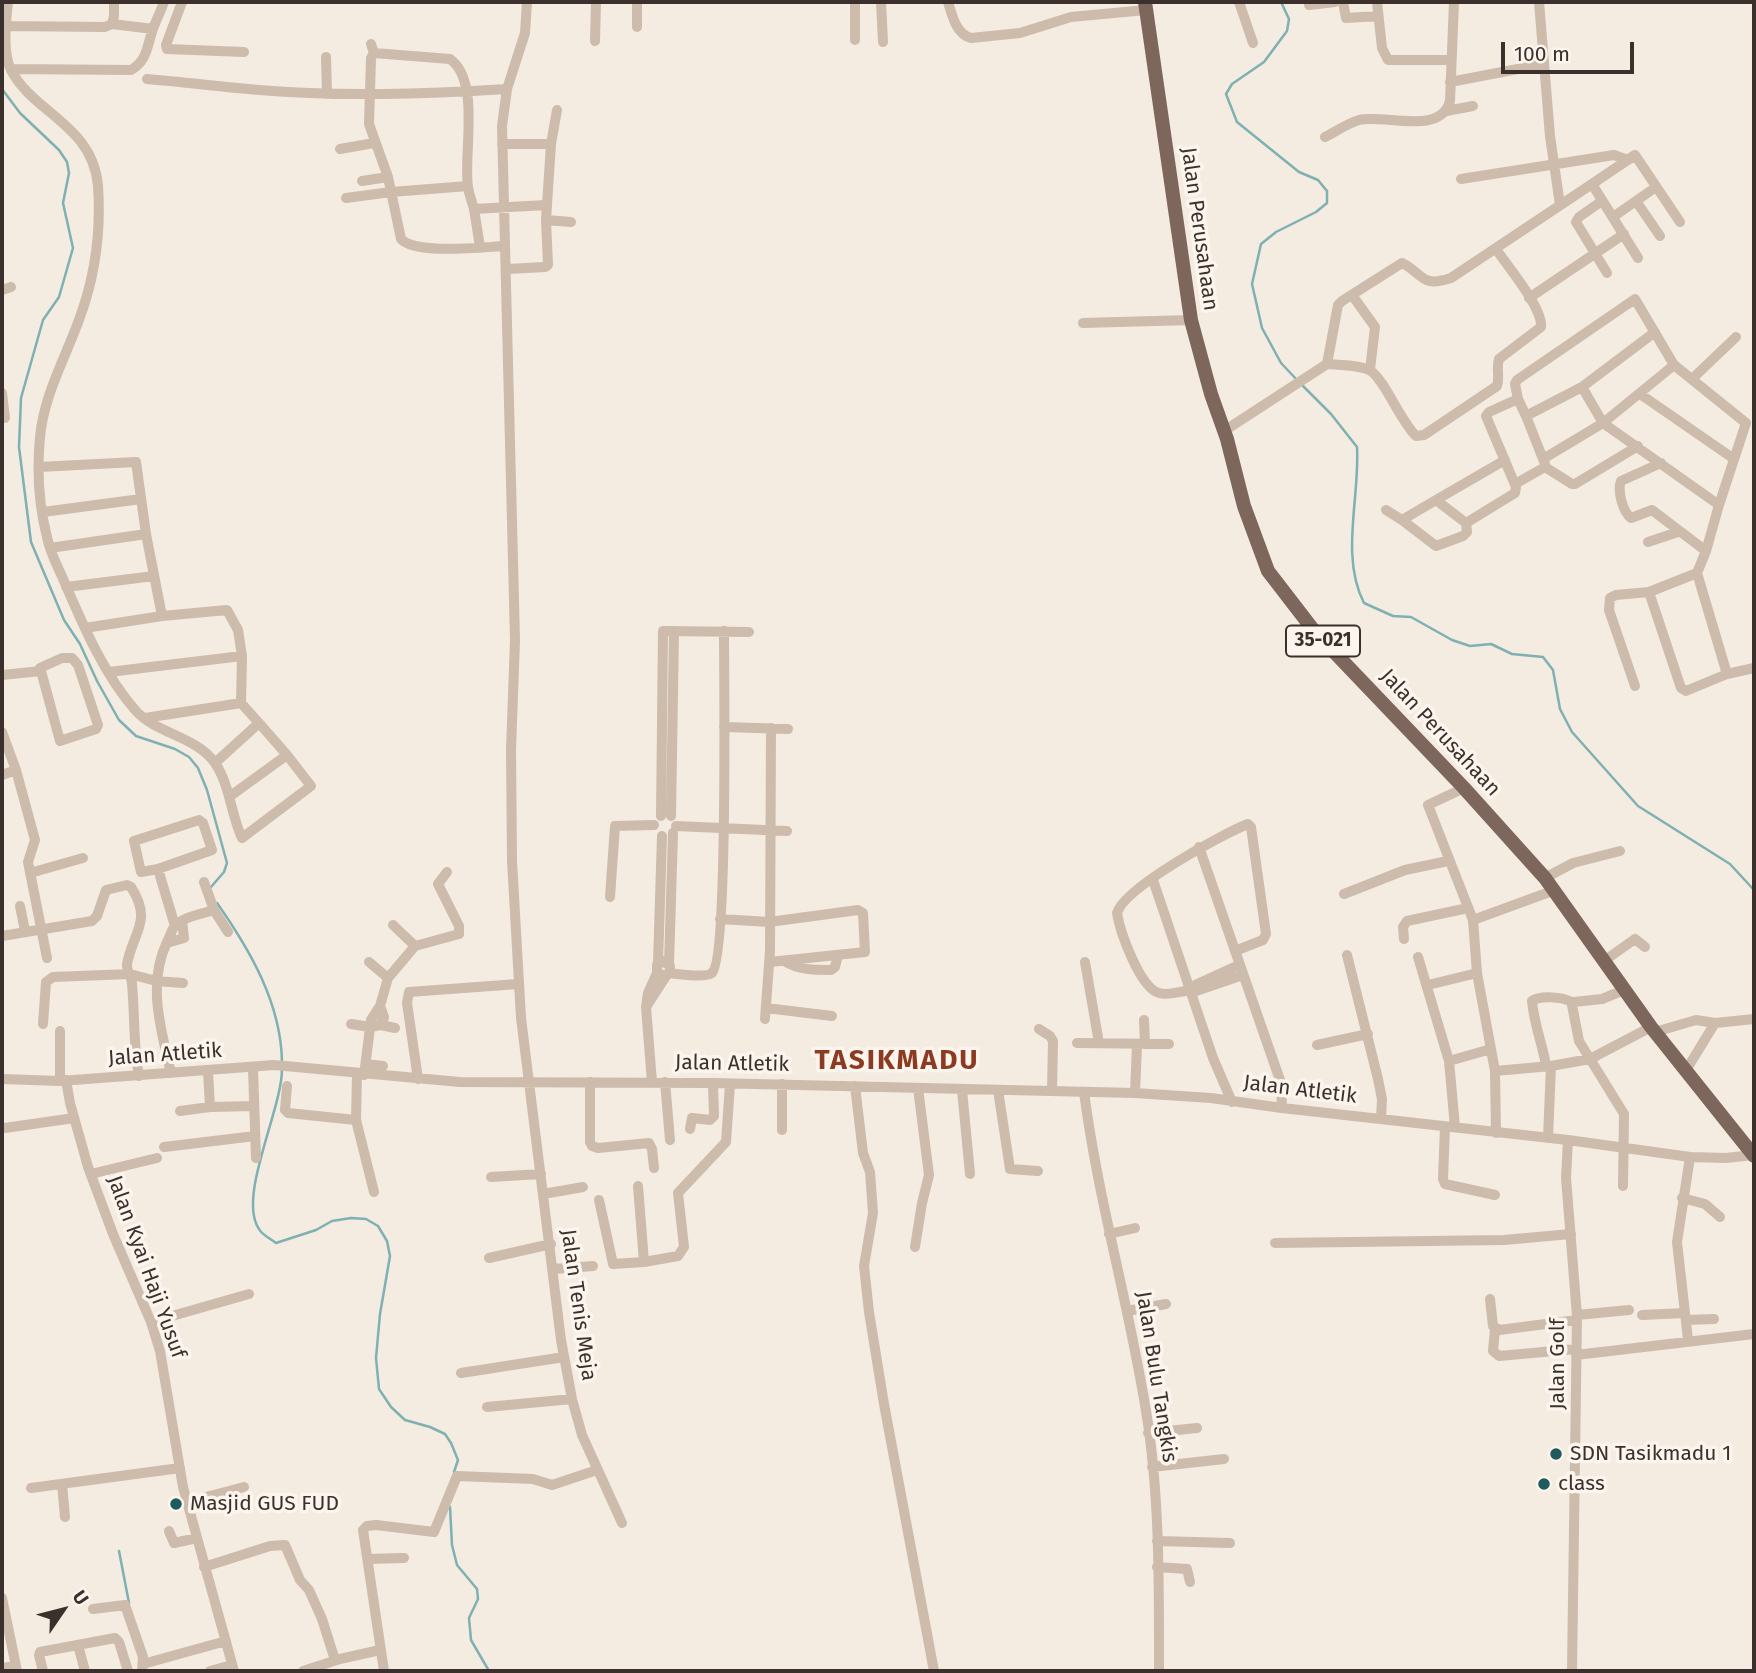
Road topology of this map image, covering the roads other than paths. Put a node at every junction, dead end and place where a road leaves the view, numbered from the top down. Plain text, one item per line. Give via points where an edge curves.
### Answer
1 (8, 2) edge
2 (114, 2) edge
3 (164, 2) edge
4 (182, 2) edge
5 (527, 2) edge
6 (596, 2) edge
7 (637, 2) edge
8 (855, 2) edge
9 (881, 2) edge
10 (948, 2) edge
11 (1084, 2) edge
12 (1239, 2) edge
13 (1335, 2) edge
14 (1343, 2) edge
15 (1377, 2) edge
16 (1454, 2) edge
17 (1539, 2) edge
18 (1309, 5) dead end
19 (1145, 6) edge
20 (1088, 15) junction
21 (1378, 16) junction
22 (112, 24) junction
23 (6, 26) junction
24 (637, 27) dead end
25 (153, 29) junction
26 (855, 40) dead end
27 (596, 41) dead end
28 (883, 42) dead end
29 (1253, 43) dead end
30 (244, 52) dead end
31 (326, 57) dead end
32 (1450, 61) junction
33 (1544, 64) junction
34 (11, 69) junction
35 (152, 79) dead end
36 (1450, 82) junction
37 (507, 89) junction
38 (468, 92) junction
39 (370, 93) junction
40 (327, 94) junction
41 (1473, 106) dead end
42 (557, 110) dead end
43 (1446, 111) junction
44 (1325, 137) dead end
45 (374, 143) junction
46 (502, 144) junction
47 (551, 144) junction
48 (340, 149) dead end
49 (1628, 160) junction
50 (1555, 166) junction
51 (388, 177) junction
52 (1461, 179) dead end
53 (362, 181) dead end
54 (1592, 184) junction
55 (468, 186) junction
56 (1656, 187) junction
57 (391, 192) junction
58 (346, 198) dead end
59 (1602, 201) junction
60 (1636, 201) junction
61 (546, 205) junction
62 (1560, 205) junction
63 (505, 208) junction
64 (474, 209) junction
65 (1613, 218) junction
66 (546, 220) junction
67 (571, 222) dead end
68 (1680, 222) dead end
69 (1624, 234) junction
70 (1660, 236) dead end
71 (505, 246) junction
72 (480, 247) junction
73 (1496, 249) junction
74 (1595, 254) junction
75 (1638, 258) dead end
76 (507, 269) junction
77 (1607, 273) dead end
78 (1352, 295) junction
79 (1530, 298) junction
80 (1191, 320) junction
81 (1083, 323) dead end
82 (1655, 332) junction
83 (1736, 337) dead end
84 (1327, 364) junction
85 (1674, 365) junction
86 (1370, 370) junction
87 (1692, 379) junction
88 (1582, 387) junction
89 (2, 393) edge
90 (1640, 394) junction
91 (1518, 399) junction
92 (1526, 416) junction
93 (5, 418) dead end
94 (1603, 423) junction
95 (1224, 431) junction
96 (1638, 446) junction
97 (1734, 459) junction
98 (1505, 460) junction
99 (1544, 463) junction
100 (1661, 463) junction
101 (39, 467) junction
102 (1515, 484) junction
103 (141, 499) junction
104 (1436, 500) junction
105 (1719, 505) junction
106 (1386, 510) dead end
107 (43, 512) junction
108 (1402, 520) junction
109 (1466, 523) junction
110 (1678, 532) junction
111 (146, 534) junction
112 (1648, 542) dead end
113 (50, 548) junction
114 (1706, 551) junction
115 (1697, 573) junction
116 (154, 576) junction
117 (66, 587) junction
118 (1649, 592) junction
119 (162, 616) junction
120 (85, 628) junction
121 (723, 631) junction
122 (749, 632) dead end
123 (242, 656) junction
124 (1754, 668) edge
125 (40, 670) junction
126 (109, 672) junction
127 (2, 674) edge
128 (1727, 674) junction
129 (1635, 686) dead end
130 (241, 703) junction
131 (144, 718) junction
132 (259, 723) junction
133 (724, 727) junction
134 (771, 728) junction
135 (788, 729) dead end
136 (2, 732) edge
137 (287, 755) junction
138 (215, 763) junction
139 (16, 770) junction
140 (2, 775) edge
141 (1464, 788) junction
142 (229, 797) junction
143 (666, 825) junction
144 (723, 827) junction
145 (770, 829) junction
146 (787, 831) dead end
147 (1199, 847) junction
148 (1620, 851) dead end
149 (83, 858) dead end
150 (1448, 860) junction
151 (158, 869) junction
152 (447, 872) dead end
153 (30, 873) junction
154 (1545, 878) junction
155 (1153, 880) junction
156 (204, 882) dead end
157 (1555, 890) junction
158 (1343, 894) dead end
159 (610, 897) dead end
160 (20, 906) dead end
161 (1468, 908) junction
162 (214, 910) junction
163 (720, 919) junction
164 (1473, 920) junction
165 (769, 922) junction
166 (178, 924) junction
167 (393, 926) dead end
168 (42, 928) junction
169 (25, 931) junction
170 (228, 932) dead end
171 (2, 936) edge
172 (1404, 939) dead end
173 (415, 946) junction
174 (1645, 947) dead end
175 (1235, 951) junction
176 (1347, 955) dead end
177 (1419, 957) dead end
178 (47, 958) dead end
179 (1604, 961) junction
180 (369, 962) dead end
181 (770, 962) junction
182 (1085, 962) dead end
183 (664, 970) junction
184 (1241, 970) junction
185 (1477, 973) junction
186 (130, 974) junction
187 (388, 978) junction
188 (156, 981) junction
189 (183, 983) dead end
190 (518, 984) junction
191 (1428, 985) junction
192 (1624, 989) junction
193 (1190, 990) junction
194 (1572, 1002) junction
195 (832, 1016) dead end
196 (1750, 1019) edge
197 (1144, 1020) dead end
198 (1715, 1023) junction
199 (43, 1024) dead end
200 (351, 1024) dead end
201 (375, 1026) junction
202 (395, 1028) dead end
203 (1039, 1029) dead end
204 (1653, 1029) junction
205 (60, 1031) dead end
206 (1368, 1034) junction
207 (1077, 1043) dead end
208 (1099, 1044) junction
209 (1141, 1044) junction
210 (1169, 1044) dead end
211 (1317, 1045) dead end
212 (1491, 1049) junction
213 (1590, 1059) junction
214 (1449, 1061) junction
215 (383, 1066) dead end
216 (1548, 1066) junction
217 (253, 1068) junction
218 (362, 1071) junction
219 (1495, 1071) junction
220 (208, 1072) junction
221 (1685, 1072) junction
222 (171, 1073) junction
223 (139, 1076) junction
224 (2, 1079) edge
225 (418, 1079) junction
226 (63, 1081) junction
227 (530, 1082) junction
228 (590, 1082) junction
229 (652, 1082) junction
230 (665, 1082) junction
231 (713, 1083) junction
232 (730, 1084) junction
233 (782, 1084) junction
234 (287, 1086) dead end
235 (855, 1086) junction
236 (918, 1088) junction
237 (962, 1090) junction
238 (998, 1090) junction
239 (1052, 1091) junction
240 (1084, 1092) junction
241 (1135, 1093) junction
242 (1232, 1102) junction
243 (254, 1106) junction
244 (210, 1107) junction
245 (1282, 1108) junction
246 (180, 1111) dead end
247 (74, 1118) junction
248 (1381, 1119) junction
249 (356, 1120) junction
250 (1450, 1127) junction
251 (5, 1128) dead end
252 (690, 1129) dead end
253 (782, 1130) dead end
254 (1496, 1133) junction
255 (256, 1136) junction
256 (1548, 1139) junction
257 (670, 1140) dead end
258 (1568, 1140) junction
259 (164, 1147) dead end
260 (1623, 1147) junction
261 (1753, 1155) edge
262 (1690, 1157) junction
263 (157, 1158) dead end
264 (256, 1158) dead end
265 (654, 1168) dead end
266 (1038, 1171) dead end
267 (91, 1174) junction
268 (541, 1174) junction
269 (970, 1174) dead end
270 (491, 1177) dead end
271 (638, 1186) dead end
272 (1623, 1186) dead end
273 (583, 1187) dead end
274 (374, 1192) dead end
275 (543, 1194) junction
276 (1495, 1195) dead end
277 (1682, 1198) junction
278 (599, 1200) dead end
279 (1720, 1217) dead end
280 (1135, 1228) dead end
281 (1109, 1234) junction
282 (1571, 1234) junction
283 (1275, 1242) dead end
284 (551, 1244) junction
285 (915, 1247) dead end
286 (489, 1258) dead end
287 (644, 1262) junction
288 (593, 1266) dead end
289 (554, 1269) junction
290 (249, 1294) dead end
291 (1490, 1298) dead end
292 (1166, 1304) dead end
293 (1629, 1310) dead end
294 (1127, 1311) junction
295 (1642, 1315) dead end
296 (1577, 1317) junction
297 (1685, 1317) junction
298 (1714, 1318) dead end
299 (151, 1322) junction
300 (1495, 1329) junction
301 (1754, 1334) edge
302 (1688, 1340) junction
303 (1576, 1352) junction
304 (564, 1357) junction
305 (461, 1373) dead end
306 (572, 1399) junction
307 (487, 1408) dead end
308 (1198, 1428) dead end
309 (1148, 1433) junction
310 (1223, 1458) dead end
311 (1152, 1467) junction
312 (180, 1468) junction
313 (597, 1470) junction
314 (62, 1484) junction
315 (244, 1487) dead end
316 (31, 1488) dead end
317 (187, 1502) junction
318 (65, 1517) dead end
319 (622, 1523) dead end
320 (169, 1531) dead end
321 (197, 1538) junction
322 (1157, 1541) junction
323 (1230, 1544) dead end
324 (404, 1558) dead end
325 (368, 1559) junction
326 (204, 1567) junction
327 (1157, 1567) junction
328 (1190, 1583) dead end
329 (2, 1598) edge
330 (93, 1609) dead end
331 (4, 1624) edge
332 (226, 1641) junction
333 (78, 1645) junction
334 (380, 1650) junction
335 (335, 1660) junction
336 (146, 1666) edge
337 (2, 1668) edge
338 (233, 1668) edge
339 (16, 1669) edge
340 (43, 1671) edge
341 (85, 1671) edge
342 (128, 1671) edge
343 (210, 1671) edge
344 (306, 1671) edge
345 (384, 1671) edge
346 (934, 1671) edge
347 (1159, 1671) edge
348 (1572, 1671) edge

1 - 23 street
2 - 22 street
3 - 25 street
4 - 30 street via 167,49
5 - 37 street, Jalan Tenis Meja via 524,37
6 - 27 street
7 - 24 street
8 - 26 street
9 - 28 street
10 - 20 street via 959,31 971,38 1013,35
11 - 20 street
12 - 29 street
13 - 18 street
14 - 21 street via 1346,19
15 - 21 street
16 - 32 street
17 - 33 street
19 - 20 street
19 - 80 main road, Jalan Perusahaan / 35-021
21 - 32 street via 1388,60
22 - 23 street
22 - 25 street
23 - 34 street
25 - 34 street via 141,63 131,69
31 - 40 street
32 - 36 street
33 - 36 street
33 - 50 street
34 - 101 street via 79,141 98,185 99,229 90,288 49,391
35 - 40 street
36 - 43 street
37 - 38 street
37 - 46 street, Jalan Tenis Meja
38 - 39 street
38 - 39 street via 450,59 372,48
38 - 55 street
39 - 40 street
39 - 45 street
41 - 43 street
42 - 47 street
43 - 44 street via 1416,122 1359,120
45 - 48 street
45 - 51 street
46 - 47 street
46 - 63 street, Jalan Tenis Meja
47 - 61 street
49 - 50 street via 1614,155
49 - 54 street
49 - 56 street via 1635,155
50 - 52 street
50 - 62 street
51 - 53 street
51 - 57 street
54 - 59 street
54 - 62 street
55 - 57 street
55 - 64 street
56 - 60 street
56 - 68 street
57 - 58 street
57 - 72 street via 401,239 407,245
59 - 65 street
59 - 74 street via 1576,222
60 - 65 street
60 - 70 street
61 - 63 street
61 - 66 street
62 - 73 street
63 - 64 street
63 - 71 street, Jalan Tenis Meja
64 - 72 street
65 - 69 street
66 - 67 street
66 - 76 street via 547,267
69 - 74 street
69 - 75 street
71 - 72 street
71 - 76 street, Jalan Tenis Meja
73 - 78 street via 1442,281 1426,281 1399,263
73 - 79 street
74 - 77 street
74 - 79 street
76 - 190 street, Jalan Tenis Meja via 515,640 512,861
78 - 84 street via 1338,305
78 - 86 street via 1375,327
79 - 86 street via 1541,327 1499,359 1497,386 1424,435 1416,436 1407,427
80 - 81 street
80 - 95 main road, Jalan Perusahaan / 35-021
82 - 85 street
82 - 88 street
82 - 91 street via 1639,302 1631,300 1517,380
83 - 87 street
84 - 86 street
84 - 95 street
85 - 87 street
85 - 90 street
87 - 97 street via 1746,423
88 - 92 street
88 - 94 street
89 - 93 street
90 - 94 street
90 - 97 street
91 - 92 street
91 - 98 street via 1486,416
92 - 99 street
94 - 96 street
94 - 99 street
95 - 141 main road, Jalan Perusahaan / 35-021 via 1252,534 1268,571 1315,632
96 - 99 street via 1575,484 1550,472
96 - 100 street
97 - 105 street
98 - 102 street
98 - 104 street
99 - 102 street
100 - 105 street
100 - 110 street via 1621,481 1625,513 1631,518 1652,510
101 - 103 street via 134,461
101 - 107 street
102 - 109 street via 1515,493
103 - 107 street
103 - 111 street
104 - 108 street
104 - 109 street
105 - 114 street
106 - 108 street
107 - 113 street
108 - 109 street via 1436,546 1463,536
110 - 112 street
110 - 114 street
111 - 113 street
111 - 116 street
113 - 117 street
114 - 115 street
115 - 118 street
115 - 128 street
116 - 117 street
116 - 119 street
117 - 120 street
118 - 128 street via 1681,688 1690,691
118 - 129 street via 1616,595 1609,603
119 - 120 street
119 - 123 street via 228,610 238,630
120 - 126 street
121 - 122 street
121 - 133 street
121 - 143 street via 668,631
123 - 126 street
123 - 130 street
124 - 128 street
125 - 125 street via 60,741 96,729 75,660 62,658
125 - 127 street
126 - 131 street
130 - 131 street
130 - 132 street
131 - 138 street via 196,746
132 - 137 street
132 - 138 street
133 - 134 street
133 - 144 street
134 - 135 street
134 - 145 street
136 - 139 street
137 - 142 street
137 - 142 street via 311,786 244,838
138 - 142 street
139 - 140 street
139 - 153 street via 35,840 28,858
141 - 150 street via 1428,804
141 - 154 main road, Jalan Perusahaan / 35-021
143 - 144 street
143 - 159 street via 615,826
143 - 183 street
144 - 145 street
144 - 163 street
145 - 146 street
145 - 165 street
147 - 155 street
147 - 175 street
147 - 175 street via 1247,824 1251,827 1266,934 1263,940
148 - 154 street via 1573,863
149 - 153 street
150 - 158 street via 1405,870
150 - 161 street
151 - 151 street via 212,850 201,821 134,841 141,872
151 - 166 street
152 - 173 street via 438,884 459,934
153 - 168 street
154 - 157 main road, Jalan Perusahaan / 35-021
155 - 193 street
155 - 193 street via 1119,907 1117,917 1147,986 1166,994
156 - 162 street
157 - 164 street
157 - 179 main road, Jalan Perusahaan / 35-021
160 - 169 street
161 - 164 street
161 - 172 street via 1409,920 1403,927
162 - 166 street
162 - 170 street
163 - 165 street
163 - 183 street via 712,972
164 - 185 street
165 - 181 street
165 - 181 street via 861,910 866,950 838,955 830,970 794,967 783,960
166 - 188 street via 184,938 167,943
167 - 173 street
168 - 169 street
168 - 178 street
168 - 186 street via 92,920 105,891 131,887 140,909 140,931 127,964
169 - 171 street
173 - 187 street
174 - 179 street via 1635,939
175 - 184 street
176 - 206 street
177 - 191 street
179 - 192 main road, Jalan Perusahaan / 35-021
180 - 187 street
181 - 195 street via 765,1014
182 - 208 street
183 - 229 street via 650,986 646,1007
184 - 193 street via 1208,989
184 - 245 street via 1281,1083
185 - 191 street
185 - 212 street
186 - 188 street
186 - 199 street via 48,979
186 - 223 street
187 - 201 street via 373,1014
188 - 189 street
188 - 222 street
190 - 225 street via 409,992
190 - 227 street, Jalan Tenis Meja
191 - 214 street
192 - 194 street via 1602,999
192 - 204 main road, Jalan Perusahaan / 35-021
193 - 242 street
194 - 213 street via 1576,1033
194 - 216 street via 1532,1001
196 - 198 street
197 - 209 street
198 - 204 street via 1689,1021
198 - 221 street
200 - 201 street
201 - 202 street
201 - 218 street
203 - 239 street via 1052,1039
204 - 213 street
204 - 221 main road, Jalan Perusahaan / 35-021
205 - 226 street, Jalan Kyai Haji Yusuf
206 - 211 street
206 - 248 street via 1382,1099
207 - 208 street
208 - 209 street
209 - 210 street
209 - 241 street
212 - 214 street
212 - 219 street
213 - 216 street
213 - 260 street via 1624,1114
214 - 250 street
215 - 218 street
216 - 219 street
216 - 256 street
217 - 218 street, Jalan Atletik via 274,1065
217 - 220 street, Jalan Atletik
217 - 243 street
218 - 225 street, Jalan Atletik
218 - 249 street
219 - 254 street
220 - 222 street, Jalan Atletik
220 - 244 street
221 - 261 main road, Jalan Perusahaan / 35-021
222 - 223 street, Jalan Atletik
223 - 226 street, Jalan Atletik
224 - 226 street, Jalan Atletik
225 - 227 street, Jalan Atletik
226 - 247 street, Jalan Kyai Haji Yusuf
227 - 228 street, Jalan Atletik
227 - 268 street, Jalan Tenis Meja
228 - 229 street, Jalan Atletik
228 - 265 street via 590,1144 598,1148 649,1143
229 - 230 street, Jalan Atletik
230 - 231 street, Jalan Atletik
230 - 257 street
231 - 232 street, Jalan Atletik
231 - 252 street via 714,1118 692,1118
232 - 233 street, Jalan Atletik
232 - 287 street via 726,1142 678,1193 683,1252
233 - 235 street, Jalan Atletik
233 - 253 street
234 - 249 street via 288,1114
235 - 236 street, Jalan Atletik
235 - 346 street via 872,1201 864,1266 869,1312
236 - 237 street, Jalan Atletik
236 - 285 street via 929,1175
237 - 238 street, Jalan Atletik
237 - 269 street
238 - 239 street, Jalan Atletik
238 - 266 street via 1010,1169
239 - 240 street, Jalan Atletik
240 - 241 street, Jalan Atletik
240 - 281 street, Jalan Bulu Tangkis
241 - 242 street, Jalan Atletik
242 - 245 street, Jalan Atletik
243 - 244 street
243 - 255 street
244 - 246 street
245 - 248 street, Jalan Atletik
247 - 251 street
247 - 267 street, Jalan Kyai Haji Yusuf
248 - 250 street, Jalan Atletik
249 - 274 street
250 - 254 street, Jalan Atletik
250 - 276 street via 1445,1184
254 - 256 street, Jalan Atletik
255 - 259 street
255 - 264 street
256 - 258 street, Jalan Atletik
258 - 260 street, Jalan Atletik
258 - 282 street, Jalan Golf
260 - 262 street, Jalan Atletik
260 - 272 street
261 - 262 street, Jalan Atletik
262 - 277 street
263 - 267 street
267 - 299 street, Jalan Kyai Haji Yusuf
268 - 270 street
268 - 275 street, Jalan Tenis Meja
271 - 287 street
273 - 275 street
275 - 284 street, Jalan Tenis Meja
277 - 279 street via 1705,1204
277 - 297 street via 1677,1242
278 - 287 street via 613,1264
280 - 281 street
281 - 294 street, Jalan Bulu Tangkis
282 - 283 street via 1504,1240
282 - 296 street, Jalan Golf
284 - 286 street
284 - 289 street, Jalan Tenis Meja
288 - 289 street
289 - 304 street, Jalan Tenis Meja
290 - 299 street
291 - 300 street
292 - 294 street
293 - 296 street
294 - 309 street, Jalan Bulu Tangkis
295 - 297 street
296 - 300 street via 1520,1329
296 - 303 street, Jalan Golf
297 - 298 street
297 - 302 street
299 - 312 street, Jalan Kyai Haji Yusuf
300 - 303 street via 1493,1351 1499,1356
301 - 302 street
302 - 303 street
303 - 348 street, Jalan Golf
304 - 305 street
304 - 306 street, Jalan Tenis Meja
306 - 307 street
306 - 313 street, Jalan Tenis Meja
308 - 309 street
309 - 311 street, Jalan Bulu Tangkis
310 - 311 street
311 - 322 street, Jalan Bulu Tangkis
312 - 314 street
312 - 317 street, Jalan Kyai Haji Yusuf
313 - 319 street, Jalan Tenis Meja
313 - 325 street via 552,1485 533,1479 459,1476 435,1531 367,1526 363,1530
314 - 316 street
314 - 318 street
315 - 317 street
317 - 321 street, Jalan Kyai Haji Yusuf
320 - 321 street via 173,1543
321 - 326 street, Jalan Kyai Haji Yusuf
322 - 323 street
322 - 327 street, Jalan Bulu Tangkis
324 - 325 street
325 - 334 street
326 - 332 street, Jalan Kyai Haji Yusuf
326 - 335 street via 285,1545 322,1619
327 - 328 street via 1187,1569
327 - 347 street, Jalan Bulu Tangkis
329 - 331 street
330 - 336 street via 125,1605
331 - 339 street
332 - 336 street
332 - 338 street, Jalan Kyai Haji Yusuf
333 - 340 street via 40,1652
333 - 341 street
333 - 342 street via 118,1639
334 - 335 street
334 - 345 street
335 - 344 street
337 - 339 street
338 - 343 street

